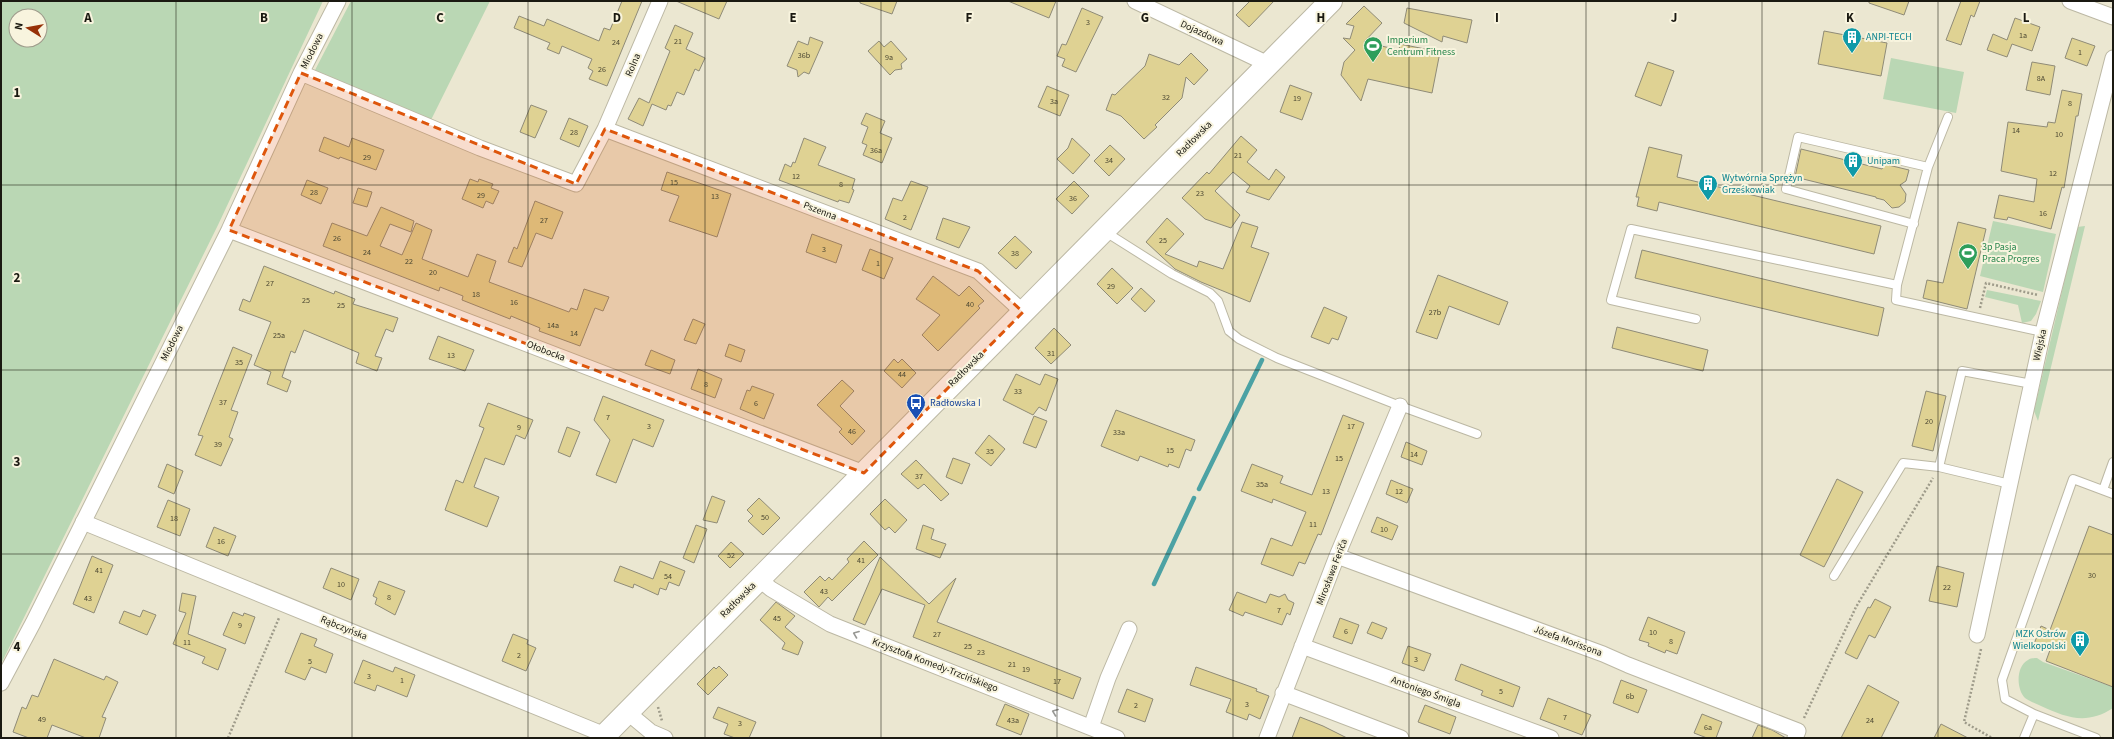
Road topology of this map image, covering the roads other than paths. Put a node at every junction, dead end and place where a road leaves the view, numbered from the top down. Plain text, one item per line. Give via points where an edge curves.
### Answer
1 (338, 1) edge
2 (660, 1) edge
3 (1135, 1) edge
4 (1331, 1) edge
5 (2070, 1) edge
6 (2113, 17) edge
7 (2113, 58) edge
8 (1268, 64) junction
9 (301, 73) junction
10 (1948, 117) dead end
11 (605, 129) junction
12 (1928, 167) junction
13 (1914, 224) junction
14 (229, 230) junction
15 (1104, 231) junction
16 (1897, 285) junction
17 (1023, 312) junction
18 (1696, 319) dead end
19 (2043, 332) junction
20 (2032, 384) junction
21 (1400, 406) junction
22 (1477, 434) dead end
23 (2113, 462) edge
24 (1939, 467) junction
25 (864, 473) junction
26 (2010, 484) junction
27 (2102, 490) junction
28 (2113, 494) edge
29 (83, 522) junction
30 (1337, 556) junction
31 (1834, 576) dead end
32 (759, 579) junction
33 (1129, 629) dead end
34 (1977, 636) road end
35 (1302, 646) junction
36 (1, 683) edge
37 (1283, 693) junction
38 (627, 712) junction
39 (2034, 714) junction
40 (1091, 727) junction
41 (1797, 735) edge
42 (603, 736) edge
43 (664, 738) edge
44 (1117, 738) edge
45 (1267, 738) edge
46 (1401, 738) edge
47 (1551, 738) edge
48 (2024, 738) edge
49 (2096, 738) edge

1 - 9 street, Miodowa
2 - 11 street, Rolna
3 - 8 street, Dojazdowa
4 - 8 street, Radłowska
5 - 6 street
7 - 19 street, Wiejska
8 - 15 street, Radłowska
9 - 11 street, Rolna via 472,145 576,184
9 - 14 street, Miodowa
10 - 12 lane
11 - 17 street, Pszenna via 978,271
12 - 13 lane
12 - 13 lane via 1798,137 1796,144 1786,189
13 - 16 lane
14 - 25 street, Ołobocka
14 - 29 street, Miodowa
15 - 17 street, Radłowska
15 - 21 lane via 1172,274 1210,293 1218,301 1230,331 1239,339 1277,358
16 - 18 lane via 1631,228 1611,300
16 - 19 lane via 1896,300
17 - 25 street, Radłowska
19 - 20 street, Wiejska
20 - 24 lane via 1962,371
20 - 26 street, Wiejska
21 - 22 lane
21 - 30 street, Mirosława Feriča
23 - 27 lane
24 - 26 lane
24 - 31 lane via 1903,463
25 - 32 street, Radłowska
26 - 34 street, Wiejska
27 - 28 lane
27 - 39 lane via 2073,479 2002,680 2005,699
29 - 36 street, Miodowa
29 - 42 street, Rąbczyńska
30 - 35 street, Mirosława Feriča
30 - 41 street, Józefa Morissona via 1603,654
32 - 38 street, Radłowska
40 -> 32 street, Krzysztofa Komedy-Trzcińskiego via 830,624 771,589
33 - 40 street
35 - 37 street, Mirosława Feriča
35 - 47 street, Antoniego Śmigla
37 - 45 street, Mirosława Feriča
37 - 46 street
38 - 42 street, Radłowska
38 - 43 street via 651,732
39 - 48 lane
39 - 49 lane
40 - 44 street, Krzysztofa Komedy-Trzcińskiego

